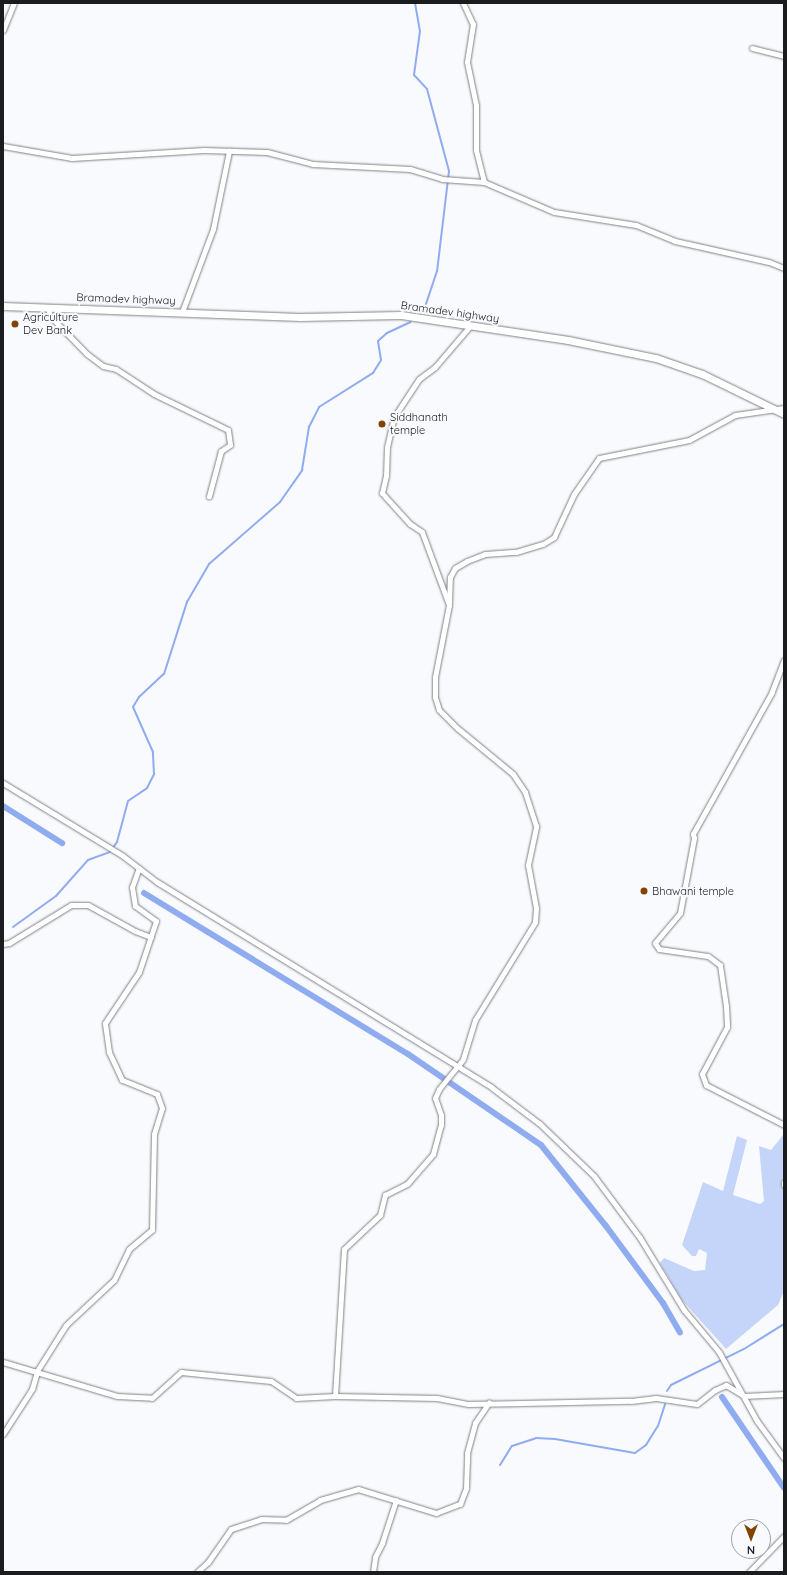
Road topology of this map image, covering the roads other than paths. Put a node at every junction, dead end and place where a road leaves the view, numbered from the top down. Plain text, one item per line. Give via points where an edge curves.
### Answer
1 (14, 3) edge
2 (463, 3) edge
3 (3, 30) edge
4 (752, 48) dead end
5 (784, 56) edge
6 (3, 146) edge
7 (228, 150) junction
8 (484, 182) junction
9 (784, 268) edge
10 (3, 306) edge
11 (48, 307) junction
12 (182, 312) junction
13 (470, 326) junction
14 (784, 408) edge
15 (776, 410) junction
16 (784, 414) edge
17 (209, 496) dead end
18 (449, 605) junction
19 (784, 660) edge
20 (3, 783) edge
21 (139, 868) junction
22 (151, 937) junction
23 (3, 944) edge
24 (456, 1067) junction
25 (784, 1125) edge
26 (3, 1362) edge
27 (37, 1371) junction
28 (784, 1394) edge
29 (335, 1396) junction
30 (744, 1396) junction
31 (489, 1402) junction
32 (3, 1434) edge
33 (784, 1458) edge
34 (396, 1500) junction
35 (784, 1536) edge
36 (197, 1572) edge
37 (374, 1572) edge
38 (750, 1572) edge

1 - 3 street
2 - 8 street via 473,24 467,62 476,105 476,150
4 - 5 street
6 - 7 street via 72,158
7 - 8 street via 267,152 313,164 410,169 442,179
7 - 12 street via 212,229
8 - 9 street via 554,212 636,225 675,241 769,262
10 - 11 street, Bramadev highway
11 - 12 street, Bramadev highway
11 - 17 street via 50,316 87,354 103,366 116,369 154,394 228,430 230,445 221,451
12 - 13 street, Bramadev highway via 300,317 402,316
13 - 15 street, Bramadev highway via 568,340 656,358 702,374
13 - 18 street via 435,367 419,379 394,417 387,447 386,476 382,492 410,524 422,532
14 - 15 street
15 - 16 street, Bramadev highway
15 - 18 street via 734,415 689,440 599,458 574,494 554,537 543,544 516,552 484,554 455,568 450,577
18 - 24 street via 435,678 435,697 439,710 513,774 524,792 536,826 528,865 536,908 535,922 512,958 496,991 475,1020 464,1059
19 - 25 street via 772,692 693,834 680,913 654,943 659,949 708,956 720,965 727,1027 702,1074 706,1085
20 - 21 street
21 - 22 street via 132,887 135,906 156,921
21 - 24 street via 157,882
22 - 23 street via 88,905 71,904 9,943
22 - 27 street via 139,972 105,1023 109,1052 122,1080 157,1094 162,1108 154,1134 152,1230 129,1250 114,1280 66,1325
24 - 29 street via 438,1089 435,1098 441,1125 433,1154 407,1184 386,1195 380,1215 344,1249
24 - 30 street via 491,1087 540,1124 594,1176 640,1238 684,1310 719,1352
26 - 27 street
27 - 29 street via 117,1396 152,1398 181,1372 271,1381 296,1398
27 - 32 street via 32,1389
28 - 30 street
29 - 31 street via 437,1398 468,1404
30 - 31 street via 726,1385 697,1404 656,1398 631,1401
30 - 33 street via 757,1421
31 - 34 street via 475,1423 467,1453 466,1488 460,1504 436,1513
34 - 36 street via 358,1489 320,1500 286,1520 261,1519 231,1529 208,1562
34 - 37 street via 375,1557
35 - 38 street

